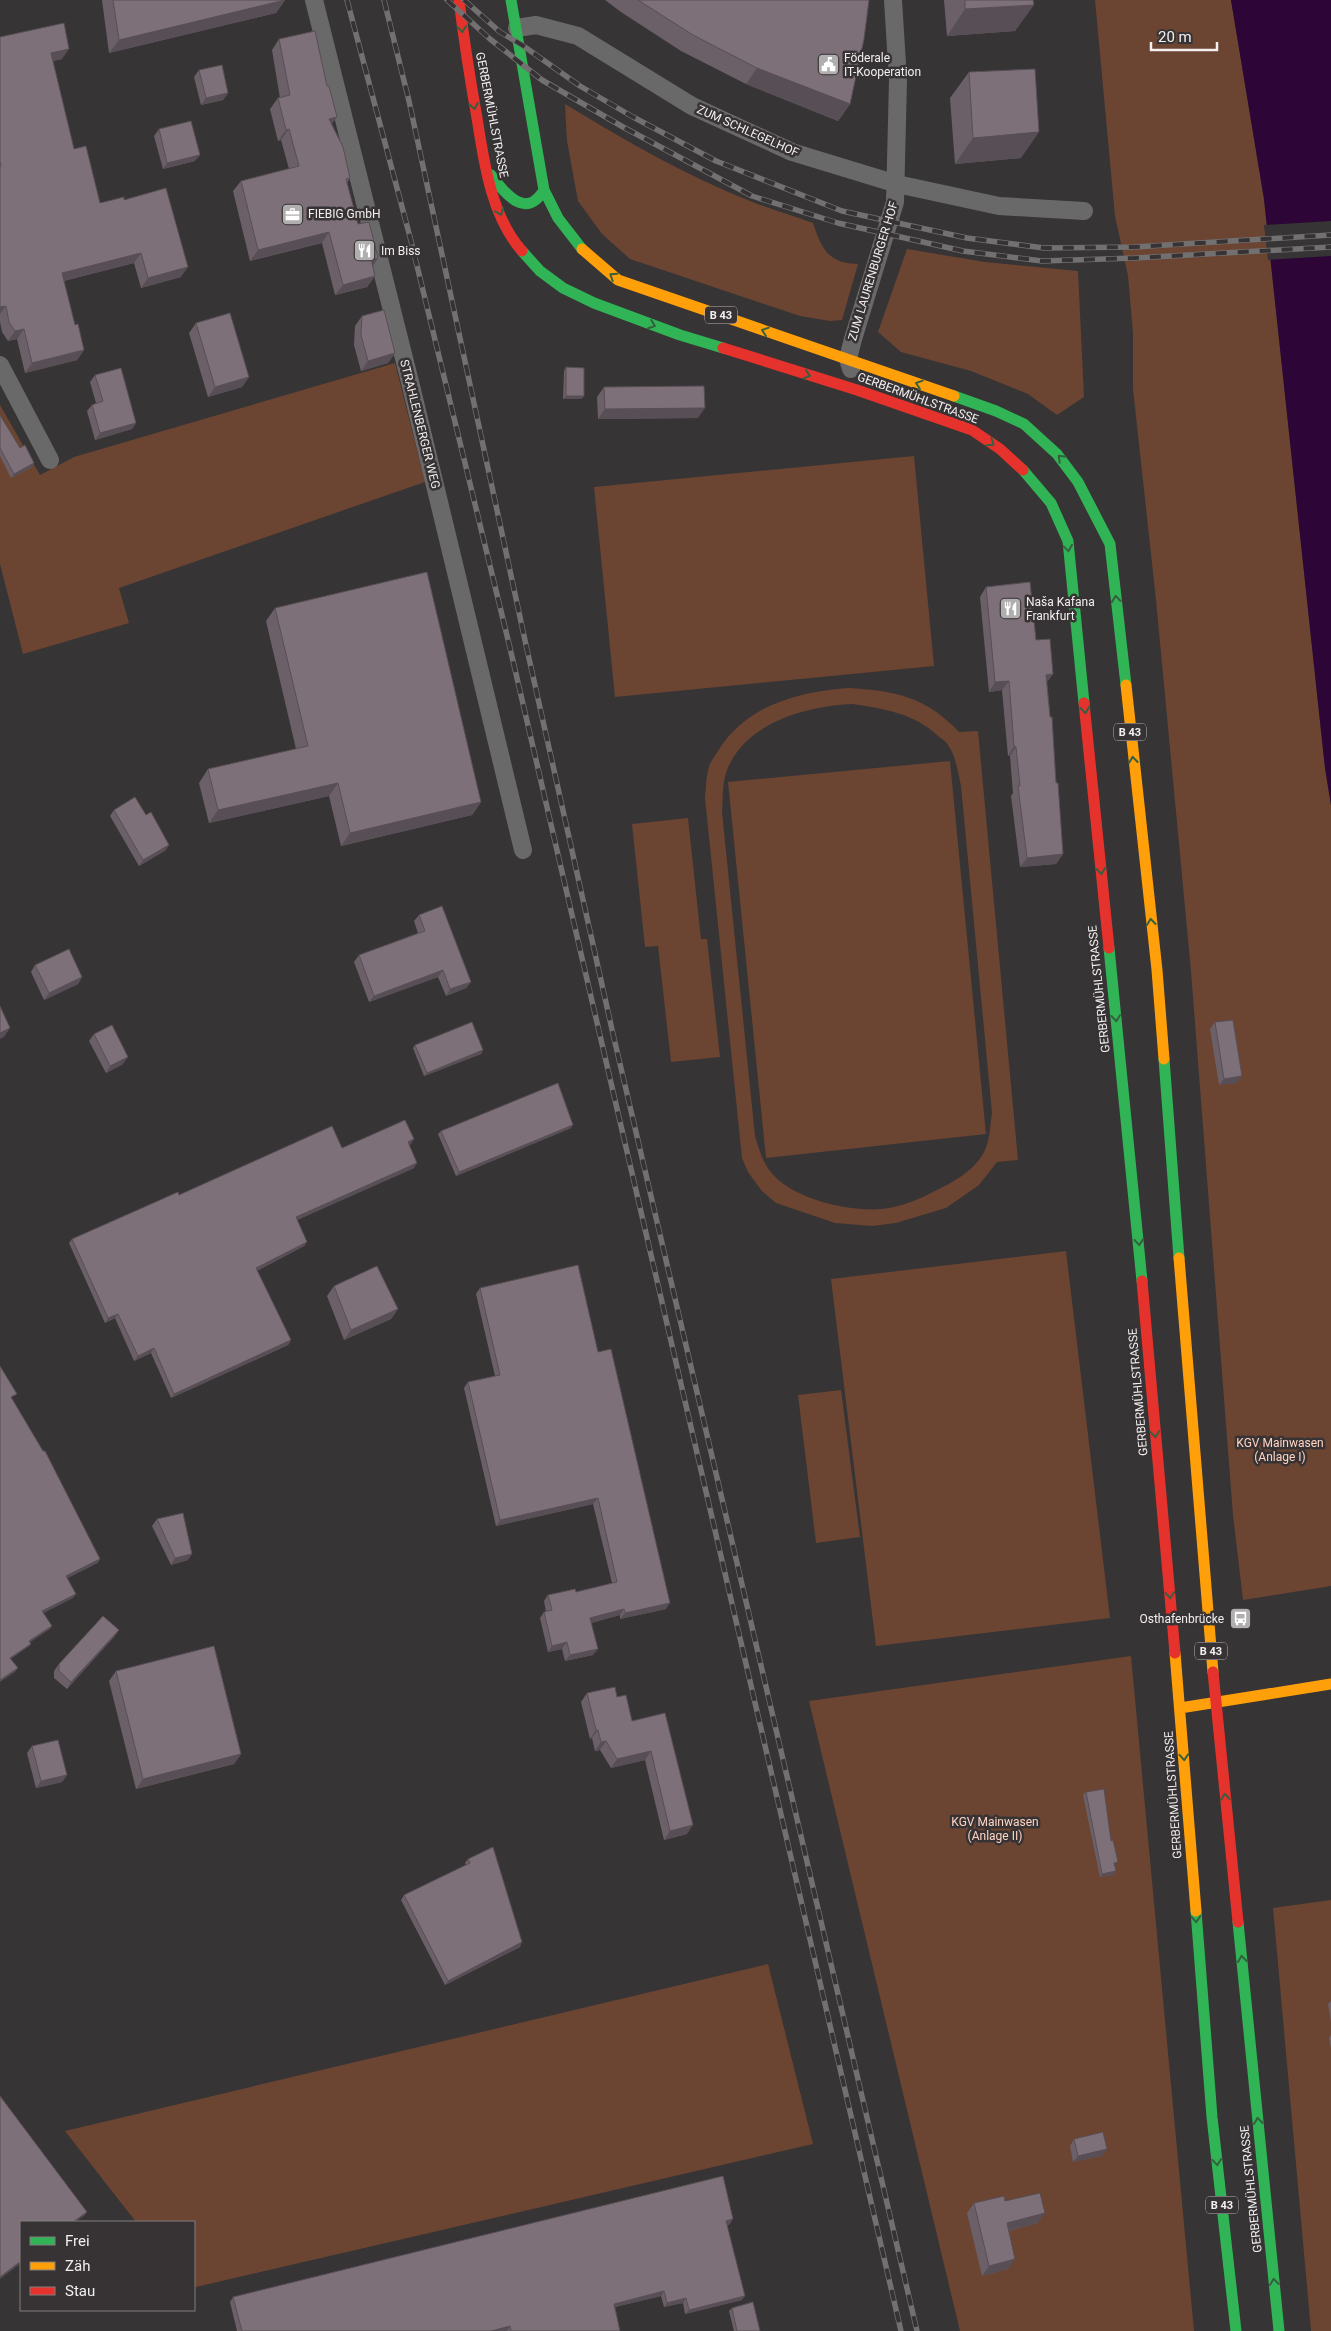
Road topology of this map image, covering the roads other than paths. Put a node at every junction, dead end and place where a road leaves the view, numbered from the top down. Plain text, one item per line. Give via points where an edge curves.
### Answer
1 (314, 0) edge
2 (459, 0) edge
3 (511, 0) edge
4 (893, 0) edge
5 (517, 28) junction
6 (485, 165) junction
7 (897, 184) junction
8 (544, 190) junction
9 (1084, 211) dead end
10 (848, 359) junction
11 (0, 365) edge
12 (857, 390) junction
13 (50, 460) dead end
14 (523, 850) dead end
15 (1331, 1684) edge
16 (1217, 1702) junction
17 (1180, 1708) junction
18 (1236, 2331) edge
19 (1279, 2331) edge

1 - 14 street, STRAHLENBERGER WEG
2 -> 6 main road, GERBERMÜHLSTRASSE / B 43
3 - 5 main road, GERBERMÜHLSTRASSE / B 43
4 - 7 street, ZUM LAURENBURGER HOF via 898,80
5 - 7 street, ZUM SCHLEGELHOF via 536,25 578,36 692,106 792,152
5 - 8 main road, GERBERMÜHLSTRASSE / B 43
6 - 8 main road via 509,197 521,203 536,202
6 -> 12 main road, GERBERMÜHLSTRASSE / B 43 via 500,213 515,243 540,271 563,288 680,335
7 - 9 street, ZUM SCHLEGELHOF via 999,206
7 - 10 street, ZUM LAURENBURGER HOF via 893,210
10 -> 8 main road, GERBERMÜHLSTRASSE / B 43 via 618,280 590,259 569,237
10 - 12 street
16 -> 10 main road, GERBERMÜHLSTRASSE / B 43 via 1194,1454 1157,970 1110,544 1089,498 1067,465 1032,429 958,397
11 - 13 street
12 -> 17 main road, GERBERMÜHLSTRASSE / B 43 via 972,430 1000,450 1028,474 1051,503 1068,541 1134,1193
15 - 16 main road
16 - 17 main road
19 -> 16 main road, GERBERMÜHLSTRASSE / B 43
17 -> 18 main road, GERBERMÜHLSTRASSE / B 43 via 1212,2117

